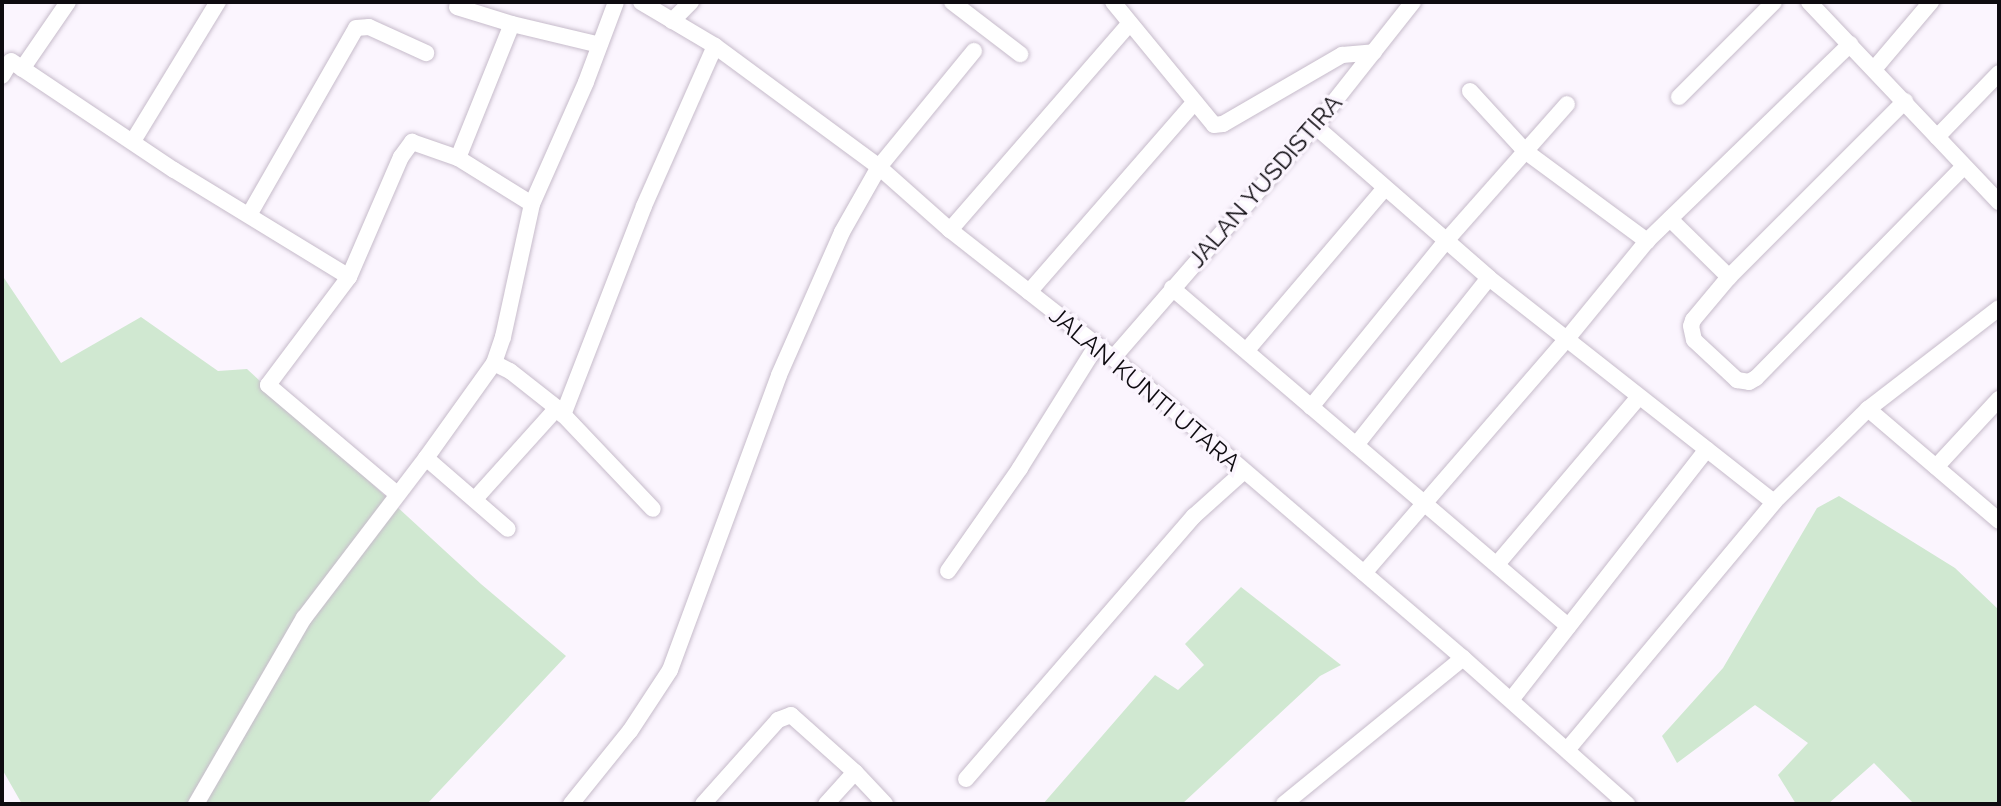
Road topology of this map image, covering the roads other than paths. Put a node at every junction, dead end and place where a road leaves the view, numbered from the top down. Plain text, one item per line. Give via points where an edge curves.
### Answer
1 (68, 2) edge
2 (218, 2) edge
3 (616, 2) edge
4 (641, 2) edge
5 (691, 2) edge
6 (952, 2) edge
7 (1113, 2) edge
8 (1774, 2) edge
9 (1931, 2) edge
10 (1816, 3) edge
11 (1409, 4) edge
12 (457, 7) dead end
13 (672, 21) junction
14 (512, 24) junction
15 (1129, 24) junction
16 (1850, 44) junction
17 (600, 45) junction
18 (715, 46) junction
19 (974, 51) dead end
20 (1374, 52) junction
21 (426, 53) dead end
22 (1020, 54) dead end
23 (9, 65) edge
24 (1875, 68) junction
25 (1999, 73) edge
26 (1470, 91) dead end
27 (1679, 97) dead end
28 (1905, 101) junction
29 (1195, 102) junction
30 (1567, 104) dead end
31 (1315, 126) junction
32 (1937, 137) junction
33 (133, 141) junction
34 (1525, 151) junction
35 (458, 158) junction
36 (1964, 166) junction
37 (879, 167) junction
38 (1384, 189) junction
39 (1998, 200) edge
40 (532, 204) junction
41 (249, 215) junction
42 (1670, 219) junction
43 (950, 230) junction
44 (1647, 241) junction
45 (1445, 242) junction
46 (349, 277) junction
47 (1729, 277) junction
48 (1489, 278) junction
49 (1172, 288) junction
50 (1029, 292) junction
51 (1999, 308) edge
52 (1566, 340) junction
53 (1097, 345) junction
54 (1247, 350) junction
55 (1113, 358) junction
56 (494, 363) junction
57 (1639, 397) junction
58 (1999, 399) edge
59 (1311, 407) junction
60 (1868, 409) junction
61 (560, 411) junction
62 (1356, 445) junction
63 (1707, 449) junction
64 (426, 458) junction
65 (1936, 467) junction
66 (1243, 472) junction
67 (397, 494) junction
68 (475, 499) junction
69 (1774, 502) junction
70 (1423, 503) junction
71 (653, 509) dead end
72 (1999, 521) edge
73 (508, 529) dead end
74 (1498, 563) junction
75 (948, 571) dead end
76 (1364, 573) junction
77 (1568, 626) junction
78 (1463, 658) junction
79 (1511, 700) junction
80 (1567, 750) junction
81 (855, 772) junction
82 (966, 779) dead end
83 (196, 804) edge
84 (571, 804) edge
85 (703, 804) edge
86 (826, 804) edge
87 (885, 804) edge
88 (1284, 804) edge
89 (1627, 804) edge

1 - 23 street
2 - 33 street
3 - 17 street
4 - 13 street, JALAN KUNTI UTARA
5 - 13 street
6 - 22 street
7 - 15 street
8 - 27 street
9 - 24 street
10 - 16 street
11 - 20 street, JALAN YUSDISTIRA
12 - 14 street
13 - 18 street, JALAN KUNTI UTARA
14 - 17 street
14 - 35 street
15 - 29 street
15 - 43 street
16 - 24 street
16 - 42 street
17 - 40 street
18 - 37 street, JALAN KUNTI UTARA
18 - 61 street
19 - 37 street
20 - 29 street via 1342,55 1220,125 1210,123
20 - 31 street, JALAN YUSDISTIRA
21 - 41 street via 369,27 356,28
23 - 33 street
24 - 28 street
25 - 32 street
26 - 34 street
28 - 32 street
28 - 47 street
29 - 50 street
30 - 34 street
31 - 38 street
31 - 49 street, JALAN YUSDISTIRA
32 - 36 street
33 - 41 street
34 - 44 street
34 - 45 street
35 - 40 street
35 - 46 street via 416,141 407,147
36 - 39 street
36 - 47 street via 1749,382 1737,380 1691,334 1693,320
37 - 43 street, JALAN KUNTI UTARA
37 - 84 street via 842,232 779,375 670,670 630,731
38 - 45 street
38 - 54 street
40 - 56 street
41 - 46 street
42 - 44 street
42 - 47 street
43 - 50 street, JALAN KUNTI UTARA
44 - 52 street
45 - 48 street
45 - 59 street
46 - 67 street via 268,385
48 - 52 street
48 - 62 street
49 - 54 street
49 - 55 street, JALAN YUSDISTIRA
50 - 53 street, JALAN KUNTI UTARA
51 - 60 street
52 - 57 street
52 - 70 street
53 - 55 street, JALAN KUNTI UTARA
53 - 75 street
54 - 59 street
55 - 66 street, JALAN KUNTI UTARA
56 - 61 street
56 - 64 street
57 - 63 street
57 - 74 street
58 - 65 street
59 - 62 street
60 - 65 street
60 - 69 street
61 - 68 street
61 - 71 street
62 - 70 street
63 - 69 street
63 - 77 street
64 - 67 street
64 - 68 street
65 - 72 street
66 - 76 street, JALAN KUNTI UTARA
66 - 82 street via 1194,516
67 - 83 street via 304,618
68 - 73 street
69 - 80 street
70 - 74 street
70 - 76 street
74 - 77 street
76 - 78 street, JALAN KUNTI UTARA
77 - 79 street
78 - 79 street, JALAN KUNTI UTARA
78 - 88 street
79 - 80 street, JALAN KUNTI UTARA
80 - 89 street, JALAN KUNTI UTARA
81 - 85 street via 799,719 787,715
81 - 86 street
81 - 87 street

